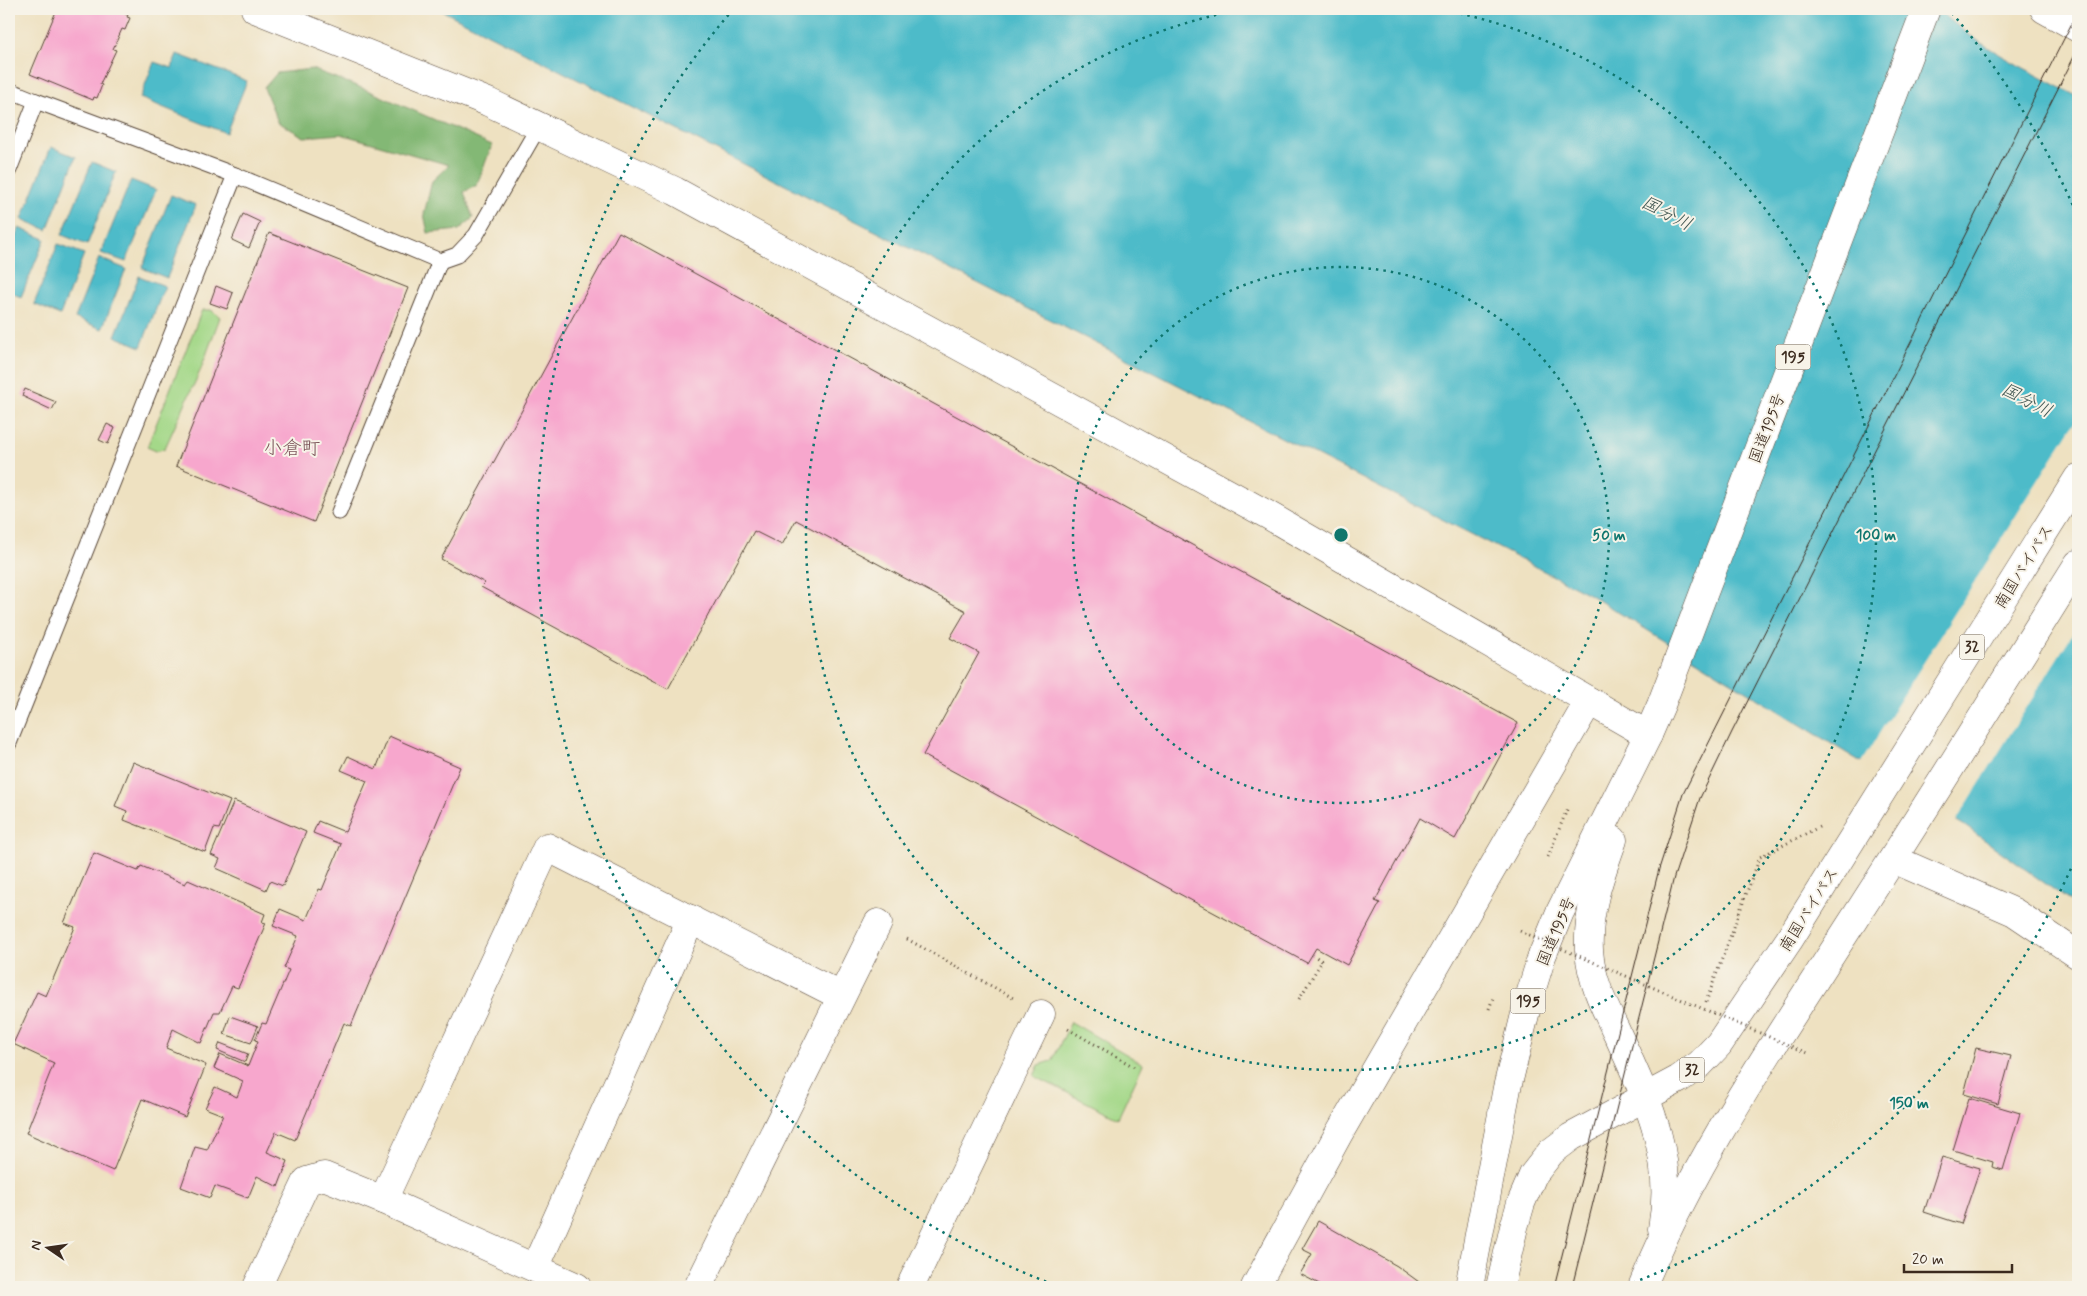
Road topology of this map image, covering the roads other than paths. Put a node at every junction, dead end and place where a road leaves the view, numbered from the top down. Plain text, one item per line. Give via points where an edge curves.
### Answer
1 (255, 9) edge
2 (1926, 9) edge
3 (2044, 9) edge
4 (2078, 28) edge
5 (9, 90) edge
6 (36, 101) junction
7 (539, 126) junction
8 (9, 170) edge
9 (235, 175) junction
10 (440, 261) junction
11 (2078, 478) edge
12 (339, 512) dead end
13 (2078, 564) edge
14 (1589, 701) junction
15 (1648, 735) junction
16 (9, 743) edge
17 (1900, 848) junction
18 (691, 919) junction
19 (878, 923) road end
20 (2078, 955) edge
21 (841, 996) junction
22 (1041, 1014) road end
23 (1646, 1096) junction
24 (383, 1200) junction
25 (1658, 1250) junction
26 (535, 1268) junction
27 (258, 1287) edge
28 (578, 1287) edge
29 (698, 1287) edge
30 (910, 1287) edge
31 (1255, 1287) edge
32 (1469, 1287) edge
33 (1500, 1287) edge
34 (1642, 1287) edge

1 - 7 main road via 488,102
2 - 15 main road, 国道195号 / 195
3 - 4 main road
5 - 6 lane
6 - 8 lane
6 - 9 lane
7 - 10 lane via 476,236 457,255
7 - 14 main road via 675,191 1250,505
9 - 10 lane
9 - 16 lane
10 - 12 lane
11 - 23 main road, 南国バイパス / 32 via 1789,940 1719,1044 1700,1064
13 - 17 main road
14 - 15 main road
14 - 31 main road via 1338,1135
15 - 23 main road, 国道195号 / 195 via 1597,885 1589,928 1589,951 1599,995
15 - 32 main road, 国道195号 / 195 via 1560,912 1542,956 1506,1088
17 - 20 main road via 2014,912
17 - 25 main road via 1732,1111 1700,1165
18 - 21 main road
18 - 24 main road via 547,847
18 - 26 main road
19 - 21 main road
21 - 29 main road
22 - 30 main road
23 - 25 main road, 国道195号 / 195 via 1664,1160 1665,1213
23 - 33 main road, 南国バイパス / 32 via 1571,1137 1551,1152 1539,1167 1521,1203
24 - 26 main road
24 - 27 main road via 324,1176 307,1181
25 - 34 main road
26 - 28 main road

